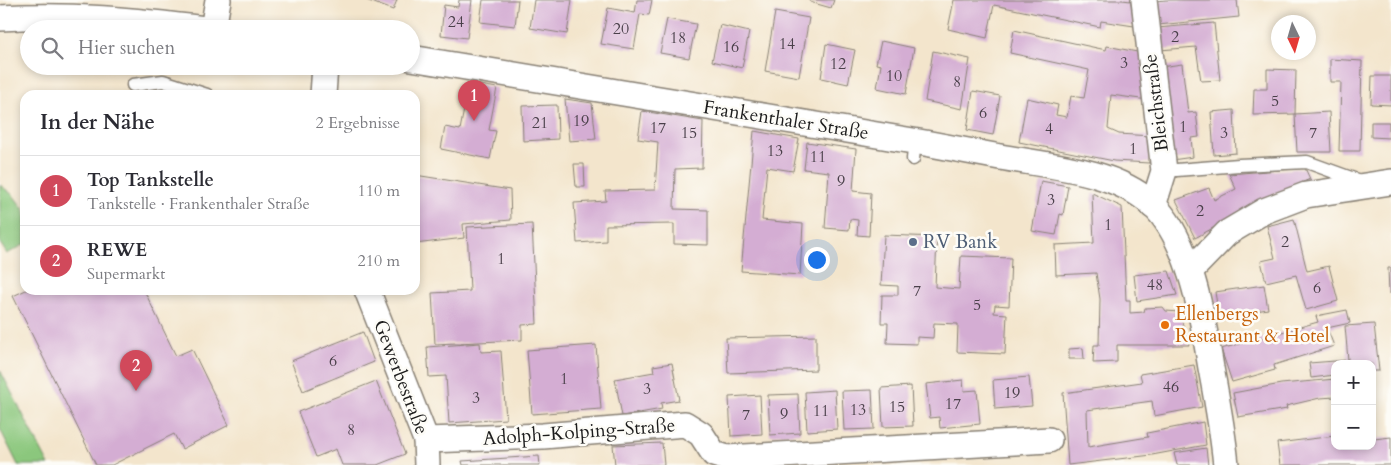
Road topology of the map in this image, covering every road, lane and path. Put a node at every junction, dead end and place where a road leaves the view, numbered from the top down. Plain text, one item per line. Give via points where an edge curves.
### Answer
1 (218, 0) edge
2 (1144, 0) edge
3 (0, 18) edge
4 (126, 20) edge
5 (215, 20) edge
6 (420, 60) edge
7 (324, 75) edge
8 (132, 85) dead end
9 (192, 90) edge
10 (323, 90) edge
11 (1164, 171) junction
12 (1381, 183) edge
13 (1153, 206) junction
14 (1190, 272) junction
15 (369, 295) edge
16 (426, 440) junction
17 (1049, 440) dead end
18 (427, 465) edge
19 (1226, 465) edge

1 - 5 street
2 - 11 street, Bleichstraße
3 - 4 street via 75,16
6 - 13 street, Frankenthaler Straße via 914,150 1082,172 1136,192
7 - 10 street
8 - 9 lane via 163,81
11 - 12 lane via 1307,162
11 - 13 street, Bleichstraße
12 - 14 street via 1306,195 1264,211 1227,233
13 - 14 street, Frankenthaler Straße via 1174,234
14 - 19 street, Frankenthaler Straße via 1204,323
15 - 16 street, Gewerbestraße
16 - 17 street, Adolph-Kolping-Straße via 543,436 685,424 701,434 714,454 727,458
16 - 18 street, Gewerbestraße

